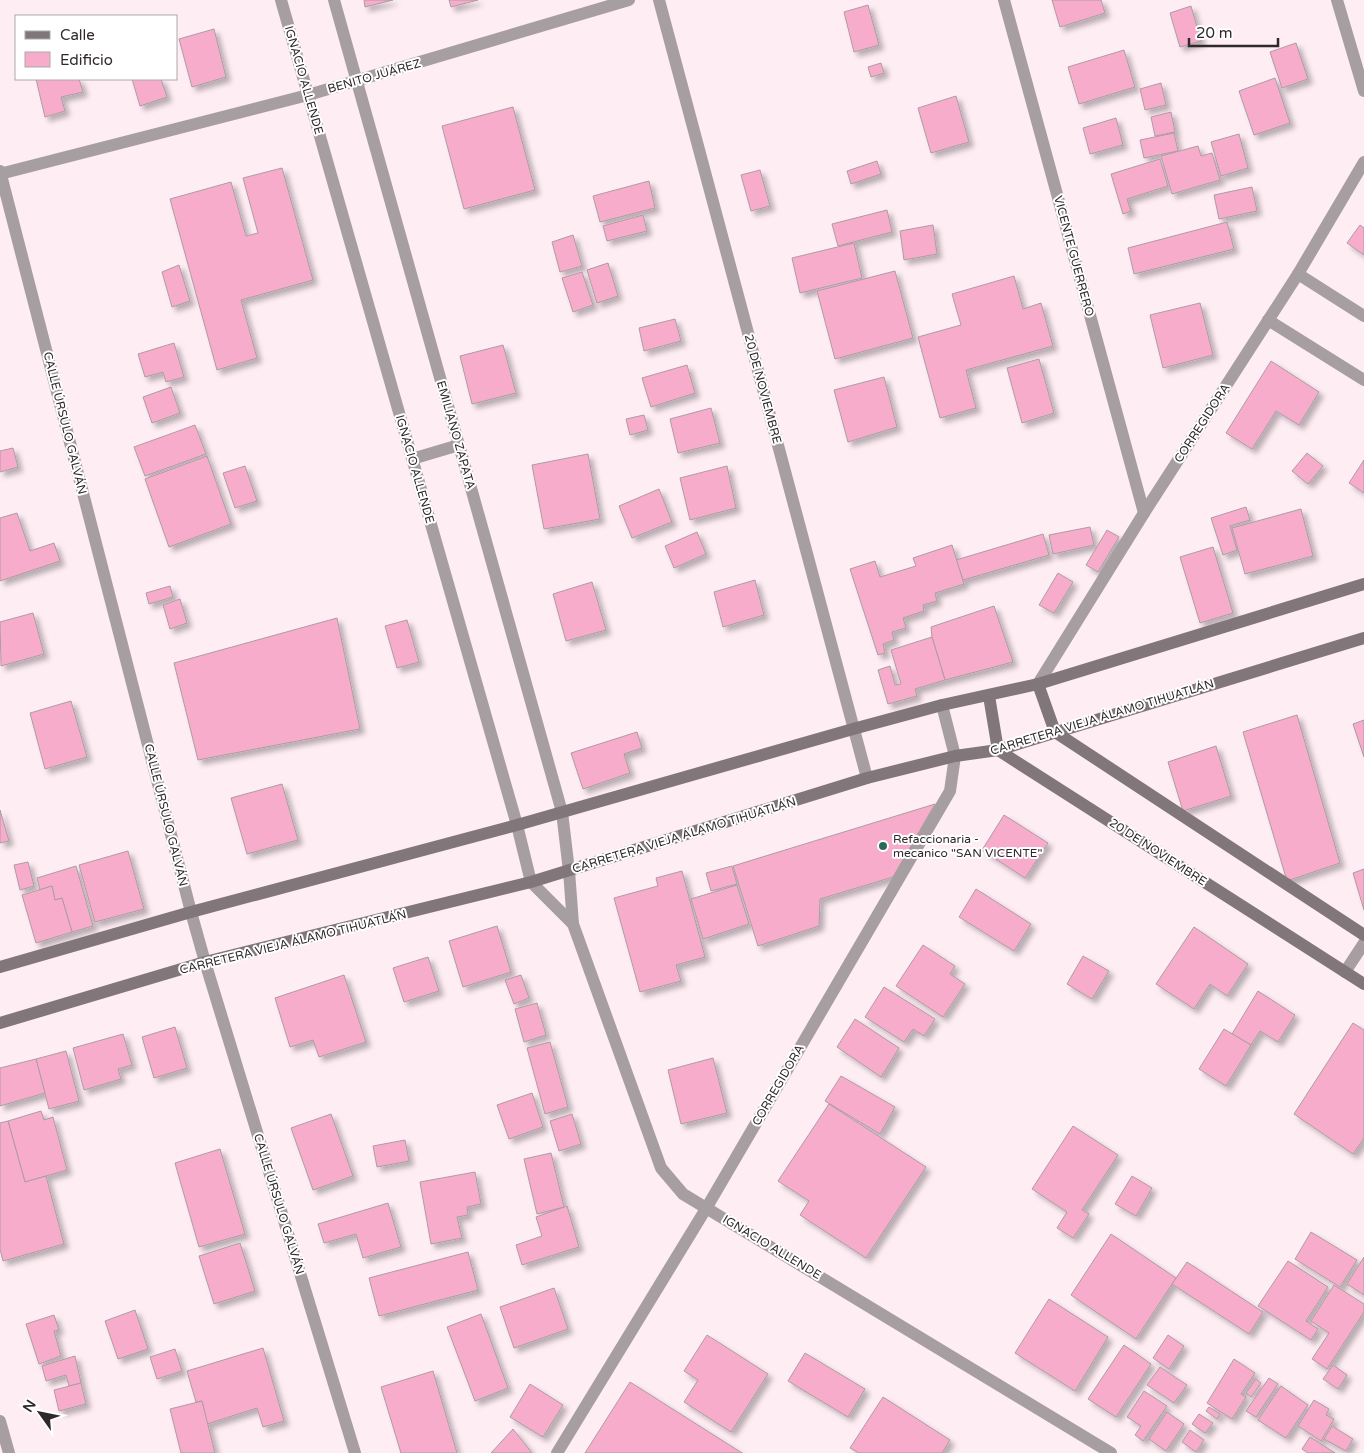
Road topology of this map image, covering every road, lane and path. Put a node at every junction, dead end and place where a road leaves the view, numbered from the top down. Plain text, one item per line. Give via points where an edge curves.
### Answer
1 (281, 0) edge
2 (334, 0) edge
3 (629, 0) edge
4 (659, 0) edge
5 (1004, 0) edge
6 (1337, 0) edge
7 (356, 82) junction
8 (1364, 91) edge
9 (308, 96) junction
10 (1364, 162) edge
11 (0, 173) edge
12 (1298, 274) junction
13 (1364, 316) edge
14 (1268, 320) junction
15 (1364, 380) edge
16 (459, 445) junction
17 (412, 459) junction
18 (1144, 513) junction
19 (1364, 584) edge
20 (1364, 638) edge
21 (1038, 684) junction
22 (989, 696) junction
23 (942, 705) junction
24 (853, 729) junction
25 (1055, 732) junction
26 (998, 750) junction
27 (955, 756) junction
28 (867, 778) junction
29 (562, 812) junction
30 (517, 825) junction
31 (569, 871) junction
32 (531, 882) junction
33 (191, 912) junction
34 (573, 924) junction
35 (1364, 935) edge
36 (1364, 943) edge
37 (205, 962) junction
38 (0, 967) edge
39 (1345, 972) junction
40 (1364, 984) edge
41 (0, 1023) edge
42 (707, 1207) junction
43 (0, 1421) edge
44 (9, 1453) edge
45 (355, 1453) edge
46 (557, 1453) edge
47 (1111, 1453) edge

1 - 9 street, IGNACIO ALLENDE
2 - 7 street, EMILIANO ZAPATA
3 - 7 street, BENITO JUÁREZ
4 - 24 street, 20 DE NOVIEMBRE
5 - 18 street, VICENTE GUERRERO
6 - 8 street
7 - 9 street, BENITO JUÁREZ
7 - 16 street, EMILIANO ZAPATA
9 - 11 street, BENITO JUÁREZ
9 - 17 street, IGNACIO ALLENDE
10 - 12 street, CORREGIDORA
11 - 33 street, CALLE ÚRSULO GALVÁN
12 - 13 street
12 - 14 street, CORREGIDORA
14 - 15 street
14 - 18 street, CORREGIDORA
16 - 17 street
16 - 29 street, EMILIANO ZAPATA
17 - 30 street, IGNACIO ALLENDE
18 - 21 street, CORREGIDORA
19 - 21 main road
20 - 25 main road, CARRETERA VIEJA ÁLAMO TIHUATLÁN
21 - 22 main road
21 - 25 main road
22 - 23 main road
22 - 26 main road
23 - 24 main road
23 - 27 street, CORREGIDORA
24 - 28 street, 20 DE NOVIEMBRE
24 - 29 main road
25 - 26 main road, CARRETERA VIEJA ÁLAMO TIHUATLÁN
25 - 35 main road
26 - 27 main road, CARRETERA VIEJA ÁLAMO TIHUATLÁN
26 - 39 main road, 20 DE NOVIEMBRE
27 - 28 main road, CARRETERA VIEJA ÁLAMO TIHUATLÁN
27 - 42 street, CORREGIDORA via 950,791
28 - 31 main road, CARRETERA VIEJA ÁLAMO TIHUATLÁN
29 - 30 main road
29 - 31 street, EMILIANO ZAPATA
30 - 32 street, IGNACIO ALLENDE
30 - 33 main road
31 - 32 main road, CARRETERA VIEJA ÁLAMO TIHUATLÁN
31 - 34 street, IGNACIO ALLENDE
32 - 34 street, IGNACIO ALLENDE
32 - 37 main road, CARRETERA VIEJA ÁLAMO TIHUATLÁN
33 - 37 street, CALLE ÚRSULO GALVÁN
33 - 38 main road
34 - 42 street, IGNACIO ALLENDE via 661,1168 683,1194
36 - 39 street
37 - 41 main road, CARRETERA VIEJA ÁLAMO TIHUATLÁN
37 - 45 street, CALLE ÚRSULO GALVÁN
39 - 40 main road, 20 DE NOVIEMBRE
42 - 46 street, CORREGIDORA
42 - 47 street, IGNACIO ALLENDE
43 - 44 street

